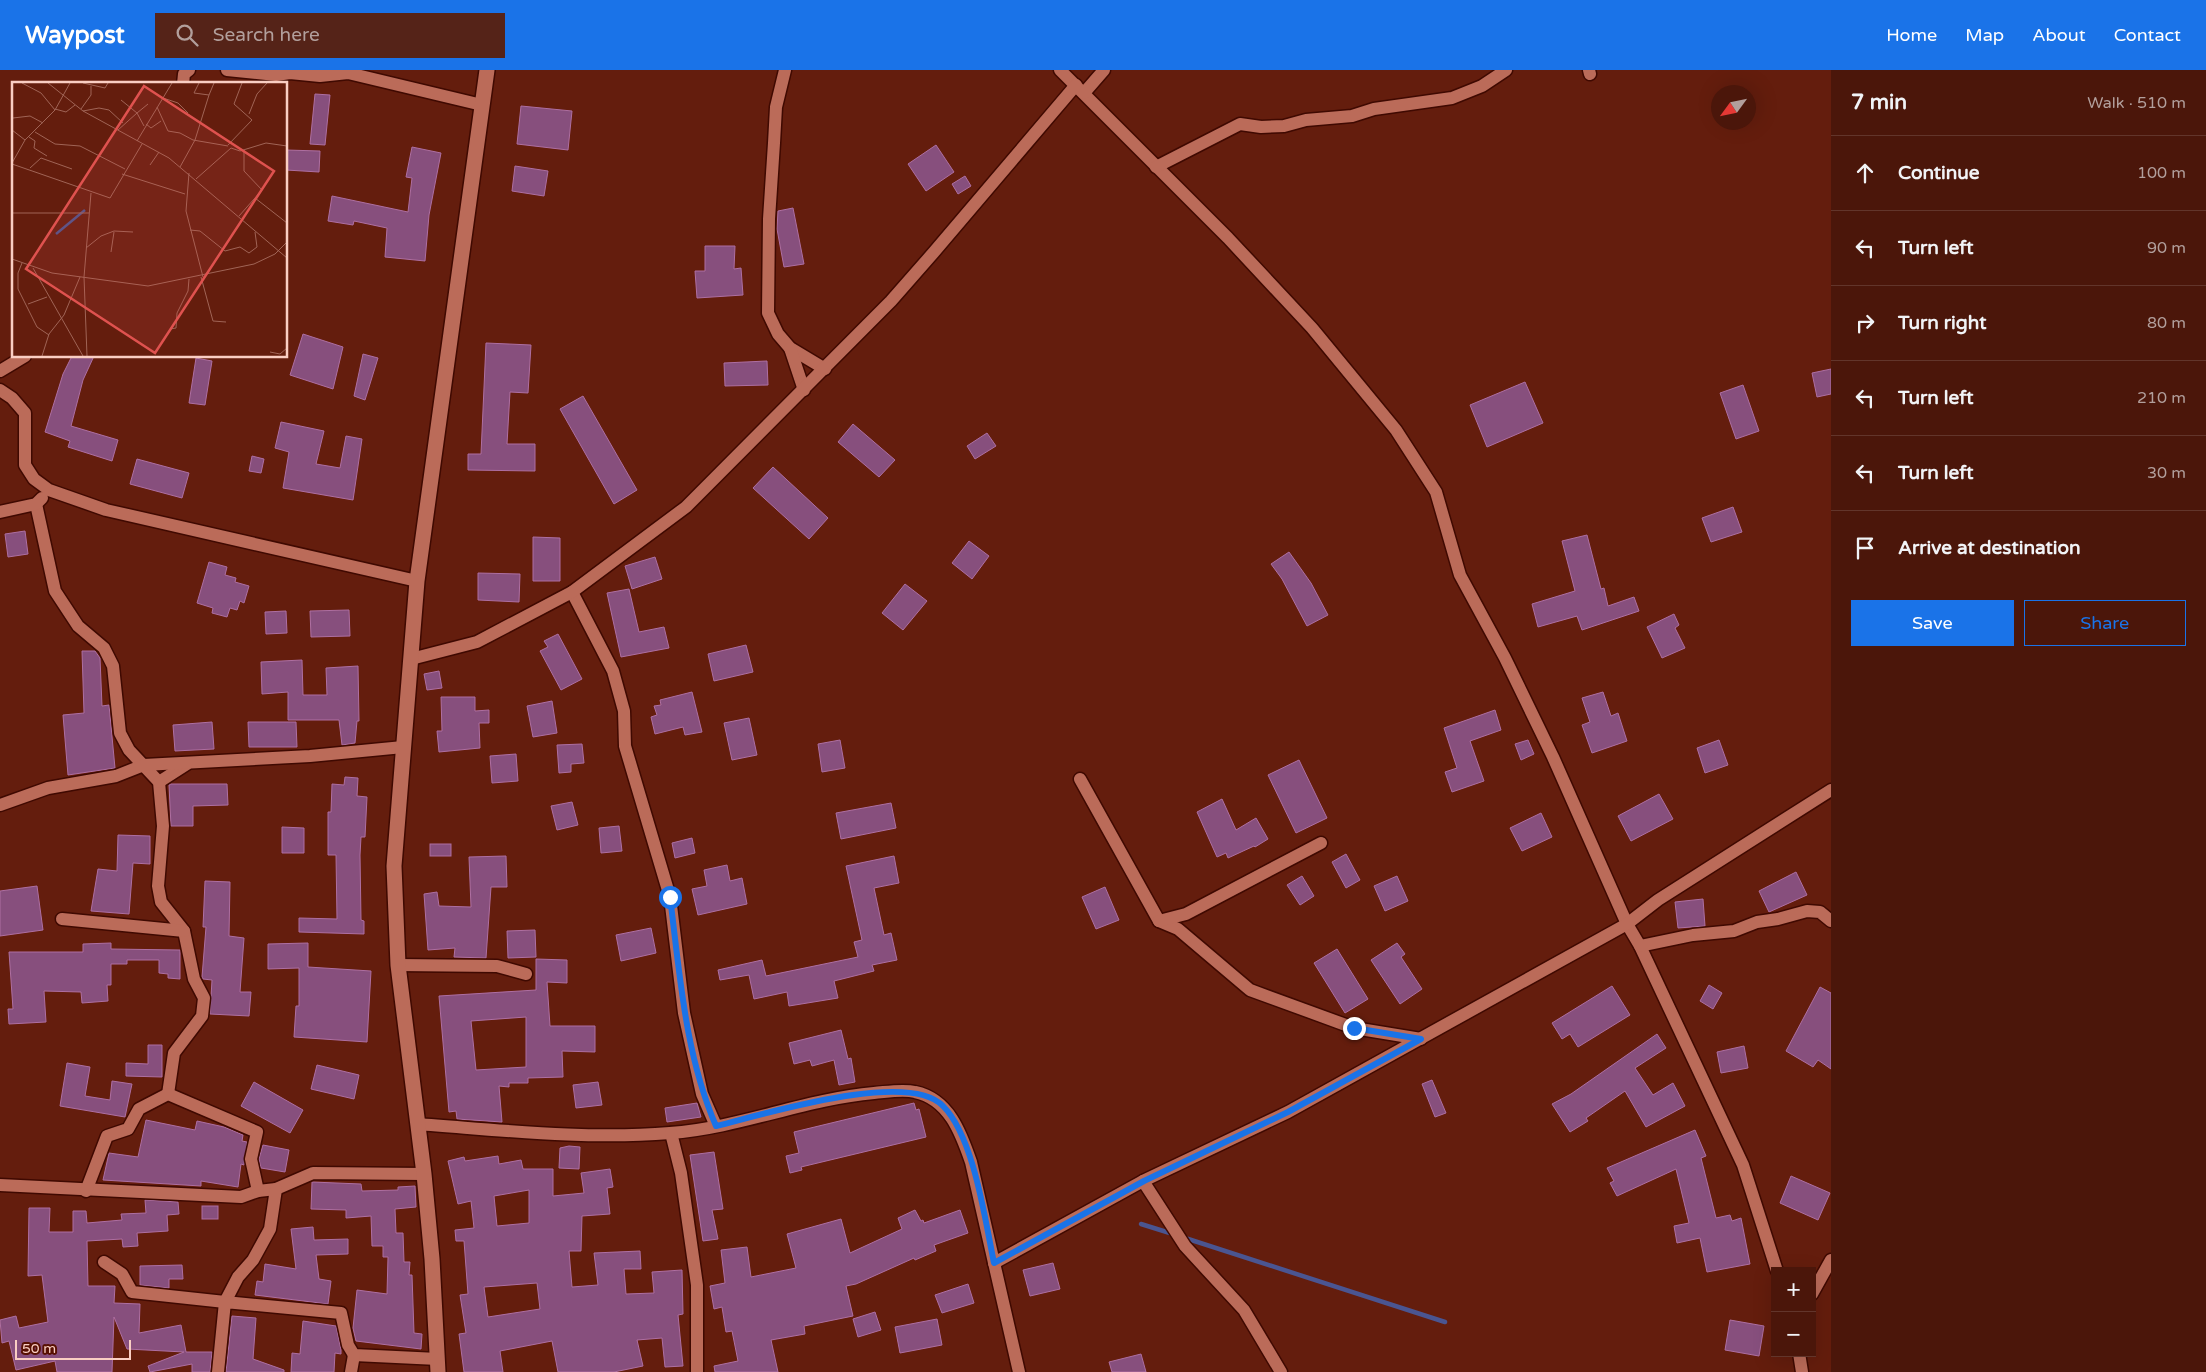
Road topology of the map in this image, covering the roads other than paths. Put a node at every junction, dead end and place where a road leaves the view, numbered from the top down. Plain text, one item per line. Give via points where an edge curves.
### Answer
1 (189, 70) edge
2 (227, 70) edge
3 (487, 70) edge
4 (785, 70) edge
5 (1060, 70) edge
6 (1104, 70) edge
7 (1506, 70) edge
8 (277, 73) edge
9 (183, 82) edge
10 (1080, 89) junction
11 (482, 105) junction
12 (1156, 167) junction
13 (790, 348) junction
14 (22, 358) edge
15 (825, 369) junction
16 (0, 371) edge
17 (0, 390) edge
18 (804, 390) junction
19 (49, 490) junction
20 (36, 504) junction
21 (0, 512) edge
22 (417, 581) junction
23 (572, 592) junction
24 (411, 659) junction
25 (403, 747) junction
26 (188, 763) junction
27 (144, 765) junction
28 (1080, 779) dead end
29 (159, 782) junction
30 (1831, 790) edge
31 (0, 805) edge
32 (1321, 843) dead end
33 (62, 919) dead end
34 (1159, 921) junction
35 (1831, 921) edge
36 (1627, 924) junction
37 (184, 931) junction
38 (1640, 946) junction
39 (398, 965) junction
40 (526, 974) dead end
41 (1421, 1039) junction
42 (168, 1094) junction
43 (417, 1124) junction
44 (716, 1126) junction
45 (671, 1133) junction
46 (424, 1174) junction
47 (1144, 1181) junction
48 (0, 1186) edge
49 (276, 1189) junction
50 (86, 1191) junction
51 (258, 1191) junction
52 (1831, 1260) edge
53 (104, 1262) dead end
54 (994, 1263) junction
55 (1776, 1267) edge
56 (1816, 1287) edge
57 (225, 1302) junction
58 (354, 1355) junction
59 (1800, 1357) edge
60 (438, 1365) edge
61 (218, 1372) edge
62 (351, 1372) edge
63 (697, 1372) edge
64 (1019, 1372) edge
65 (1281, 1372) edge
66 (1802, 1372) edge

1 - 9 street via 184,74
2 - 8 street
3 - 11 main road
4 - 13 street via 776,107 774,134 768,313 778,334
5 - 10 street
6 - 10 street
7 - 12 street via 1482,86 1452,98 1284,126 1240,124
8 - 11 street via 320,76 348,73
10 - 12 street
10 - 15 street
11 - 22 main road
12 - 36 street via 1312,328 1396,430 1436,492 1460,576 1554,757
13 - 15 street
13 - 18 street
14 - 16 street
15 - 18 street
17 - 19 street via 25,413 25,465 34,479
18 - 23 street via 686,507
19 - 20 street
19 - 22 street via 106,510
20 - 21 street
20 - 27 street via 55,591 78,626 104,648 113,666 120,733 129,750
22 - 24 main road
23 - 24 street via 477,642
23 - 44 street via 612,671 624,711 625,746 670,897 684,1013 702,1094
24 - 25 main road
25 - 26 street
25 - 39 main road via 394,866
26 - 27 street
26 - 29 street
27 - 29 street
27 - 31 street via 116,776 48,788
28 - 34 street
29 - 37 street via 163,826 158,886 161,902
30 - 36 street via 1658,900
32 - 34 street via 1186,914
33 - 37 street
34 - 41 street via 1178,929 1250,990 1354,1028
35 - 38 street via 1820,912 1807,911 1757,922 1734,931 1693,935
36 - 38 street
36 - 41 street
37 - 42 street via 194,979 204,998 202,1016 174,1052
38 - 55 street via 1743,1166
39 - 40 street via 497,966
39 - 43 main road
41 - 47 street via 1288,1112
42 - 50 street via 139,1109 128,1129 107,1136
42 - 51 street via 257,1132 250,1159
43 - 45 street via 570,1135
43 - 46 main road
44 - 45 street
44 - 54 street via 846,1096 914,1092 928,1096 943,1105 962,1136
45 - 63 street via 681,1173 697,1285
46 - 49 street via 313,1173
46 - 60 main road
47 - 54 street
47 - 65 street via 1184,1246 1244,1310
48 - 50 street
49 - 51 street
49 - 57 street via 270,1230
50 - 51 street via 241,1197
52 - 56 street
53 - 57 street via 122,1274 132,1292
54 - 64 street
57 - 58 street via 340,1313 348,1345
57 - 61 street
58 - 60 street
58 - 62 street
59 - 66 street

